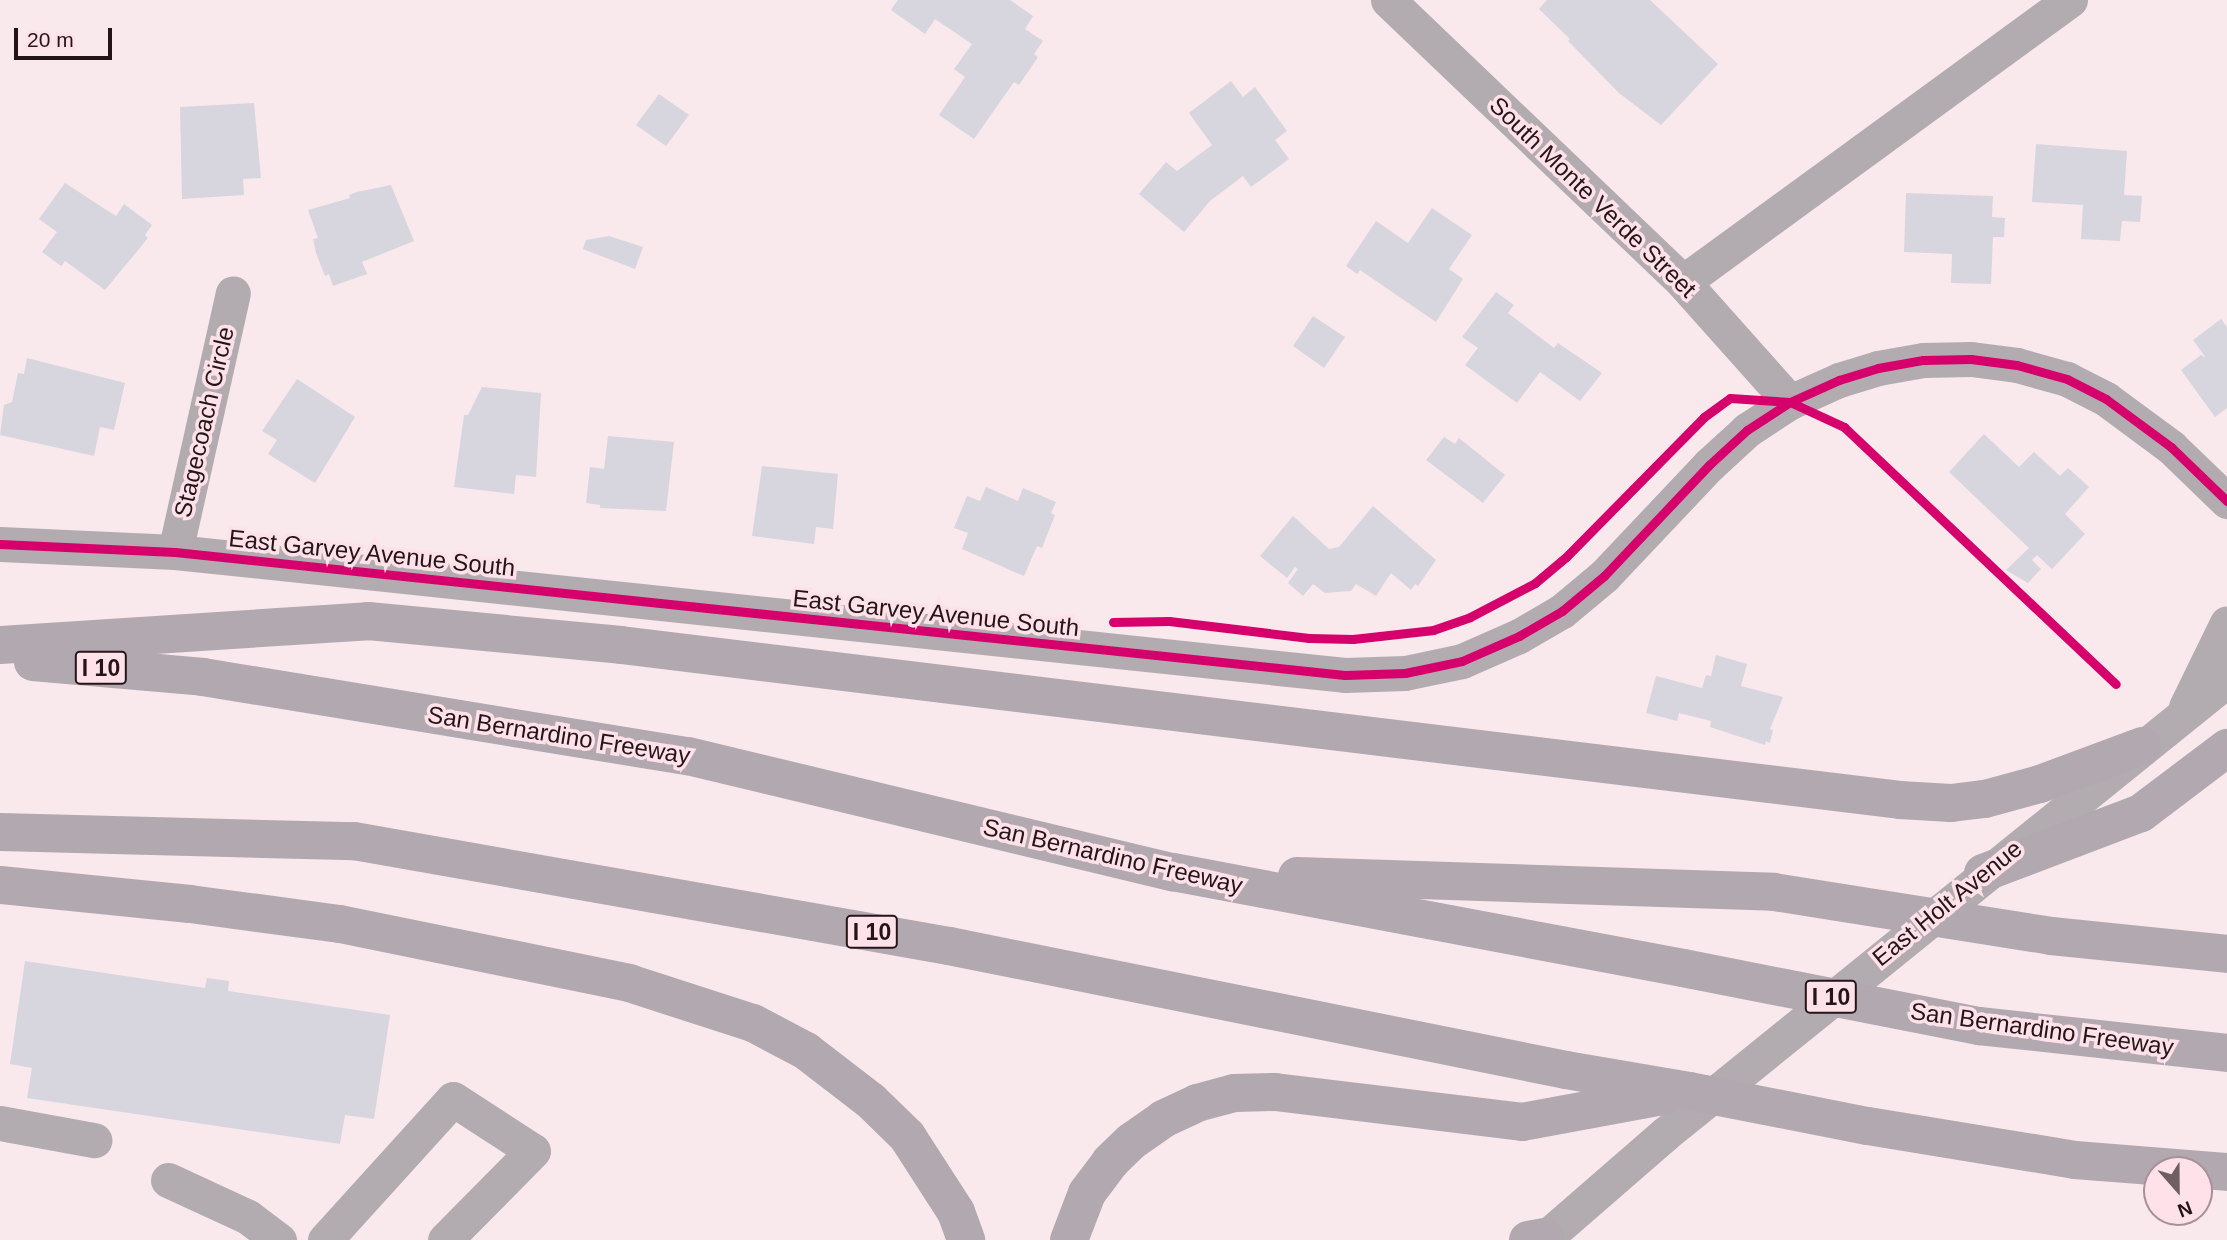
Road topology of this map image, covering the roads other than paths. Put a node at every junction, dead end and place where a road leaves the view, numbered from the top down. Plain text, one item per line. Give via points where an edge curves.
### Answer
1 (1388, 0) edge
2 (2070, 0) edge
3 (1683, 282) junction
4 (233, 293) dead end
5 (1790, 402) junction
6 (2227, 501) edge
7 (0, 544) edge
8 (175, 552) junction
9 (2227, 623) edge
10 (0, 645) edge
11 (0, 659) edge
12 (2227, 680) edge
13 (2183, 713) junction
14 (2142, 746) junction
15 (2227, 748) edge
16 (0, 832) edge
17 (1173, 872) junction
18 (1983, 873) junction
19 (0, 885) edge
20 (2227, 954) edge
21 (2227, 1053) edge
22 (1689, 1091) junction
23 (0, 1123) edge
24 (94, 1140) dead end
25 (2227, 1172) edge
26 (168, 1180) dead end
27 (1539, 1239) edge
28 (279, 1240) edge
29 (325, 1240) edge
30 (444, 1240) edge
31 (966, 1240) edge
32 (1069, 1240) edge

1 - 3 street, South Monte Verde Street
2 - 3 street
3 - 5 street, South Monte Verde Street
4 - 8 street, Stagecoach Circle
5 - 6 street, East Garvey Avenue South via 1839,380 1923,360 1971,359 2017,365 2067,379 2106,399 2171,447
5 - 8 street, East Garvey Avenue South via 1747,430 1604,576 1562,611 1462,661 1405,673 1345,675 1288,670
7 - 8 street, East Garvey Avenue South
9 - 13 street
10 - 14 highway via 368,621 621,645 1951,803 2040,784
11 - 17 highway, San Bernardino Freeway / I 10 via 203,677 688,756
12 - 13 street, East Holt Avenue
13 - 14 street, East Holt Avenue
14 - 18 street, East Holt Avenue
15 - 18 highway via 2141,813
16 - 22 highway, I 10 via 354,841 949,946
17 - 20 highway, bridge via 1774,892 2050,936
17 - 21 highway, San Bernardino Freeway / I 10, bridge via 1979,1026
18 - 27 street, East Holt Avenue
19 - 31 highway via 340,924 629,983 753,1023 806,1051 871,1101 907,1136 956,1212
22 - 25 highway, I 10, bridge via 2075,1160
22 - 32 highway via 1522,1122 1275,1092 1234,1093 1197,1103 1132,1141 1087,1193
23 - 24 street
26 - 28 street via 248,1217
29 - 30 street via 453,1099 533,1151

